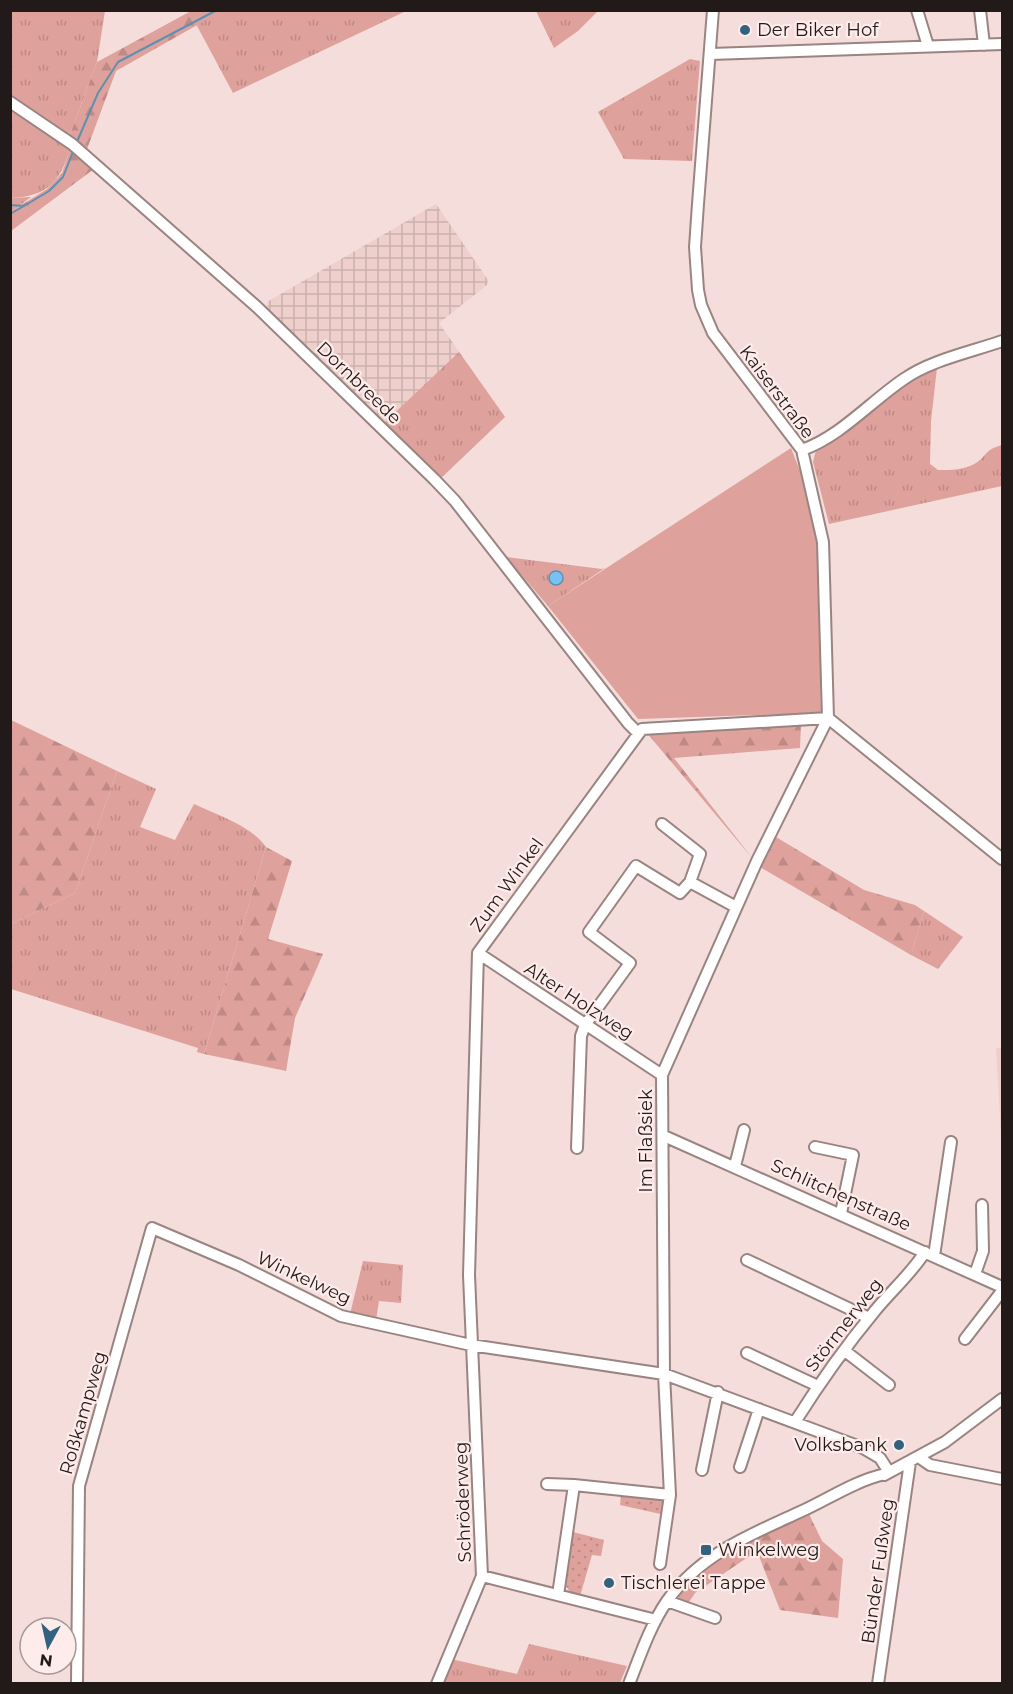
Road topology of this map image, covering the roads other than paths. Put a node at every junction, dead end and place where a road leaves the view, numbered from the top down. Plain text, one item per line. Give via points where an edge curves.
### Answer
1 (713, 10) edge
2 (917, 10) edge
3 (980, 10) edge
4 (1002, 44) edge
5 (984, 45) junction
6 (928, 46) junction
7 (710, 54) junction
8 (10, 102) edge
9 (1002, 341) edge
10 (802, 450) junction
11 (828, 718) junction
12 (638, 733) junction
13 (662, 824) dead end
14 (1002, 859) edge
15 (690, 882) junction
16 (736, 907) junction
17 (478, 953) junction
18 (585, 1025) junction
19 (662, 1075) junction
20 (744, 1130) dead end
21 (664, 1136) junction
22 (951, 1142) dead end
23 (815, 1147) dead end
24 (577, 1148) dead end
25 (735, 1166) junction
26 (982, 1206) dead end
27 (841, 1213) junction
28 (152, 1228) joint
29 (929, 1254) junction
30 (747, 1260) dead end
31 (975, 1274) junction
32 (1002, 1289) edge
33 (869, 1318) junction
34 (965, 1339) dead end
35 (471, 1345) junction
36 (845, 1351) junction
37 (747, 1353) dead end
38 (664, 1374) junction
39 (889, 1385) dead end
40 (818, 1386) junction
41 (718, 1392) junction
42 (1002, 1399) edge
43 (759, 1408) junction
44 (795, 1422) junction
45 (915, 1460) junction
46 (740, 1467) dead end
47 (702, 1470) dead end
48 (887, 1473) junction
49 (1002, 1479) edge
50 (547, 1484) dead end
51 (574, 1485) junction
52 (670, 1496) junction
53 (660, 1564) dead end
54 (482, 1576) junction
55 (558, 1595) junction
56 (667, 1601) junction
57 (715, 1618) dead end
58 (656, 1620) junction
59 (77, 1683) edge
60 (437, 1683) edge
61 (629, 1683) edge
62 (878, 1683) edge

1 - 7 street, Kaiserstraße
2 - 6 street
3 - 5 street
4 - 5 street
5 - 6 street
6 - 7 street
7 - 10 street, Kaiserstraße via 695,248 701,305 720,344
8 - 12 street, Dornbreede via 91,160 257,307 434,479
9 - 10 street via 905,378 845,425
10 - 11 street, Kaiserstraße via 823,542
11 - 12 street via 650,727
11 - 14 street
11 - 16 street, Im Flaßsiek
12 - 17 street, Zum Winkel
13 - 15 street via 700,854
15 - 16 street
15 - 18 street via 680,893 636,866 589,932 630,963
16 - 19 street, Im Flaßsiek
17 - 18 street, Alter Holzweg
17 - 35 street, Zum Winkel via 469,1275
18 - 19 street, Alter Holzweg
18 - 24 street via 581,1036
19 - 21 street, Im Flaßsiek
20 - 25 street
21 - 25 street, Schlitchenstraße
21 - 38 street, Im Flaßsiek
22 - 29 street
23 - 27 street via 853,1155
25 - 27 street, Schlitchenstraße
26 - 31 street via 982,1251
27 - 29 street, Schlitchenstraße
28 - 35 street, Winkelweg via 239,1265 341,1316
28 - 59 street, Roßkampweg via 79,1486
29 - 31 street, Schlitchenstraße
29 - 33 street, Störmerweg
30 - 33 street
31 - 32 street, Schlitchenstraße
32 - 34 street
33 - 36 street, Störmerweg
35 - 38 street, Winkelweg
35 - 54 street, Schröderweg
36 - 39 street
36 - 40 street, Störmerweg
37 - 40 street
38 - 41 street, Winkelweg
38 - 52 street, Im Flaßsiek
40 - 44 street, Störmerweg
41 - 43 street, Winkelweg
41 - 47 street
42 - 45 street via 945,1443
43 - 44 street, Winkelweg
43 - 46 street
44 - 48 street, Winkelweg via 872,1453 883,1462
45 - 48 street
45 - 49 street
45 - 62 street, Bünder Fußweg
48 - 56 street via 720,1551 684,1580
50 - 51 street
51 - 52 street
51 - 55 street
52 - 53 street, Im Flaßsiek
54 - 55 street
54 - 60 street, Schröderweg
55 - 58 street
56 - 57 street
56 - 58 street
58 - 61 street

